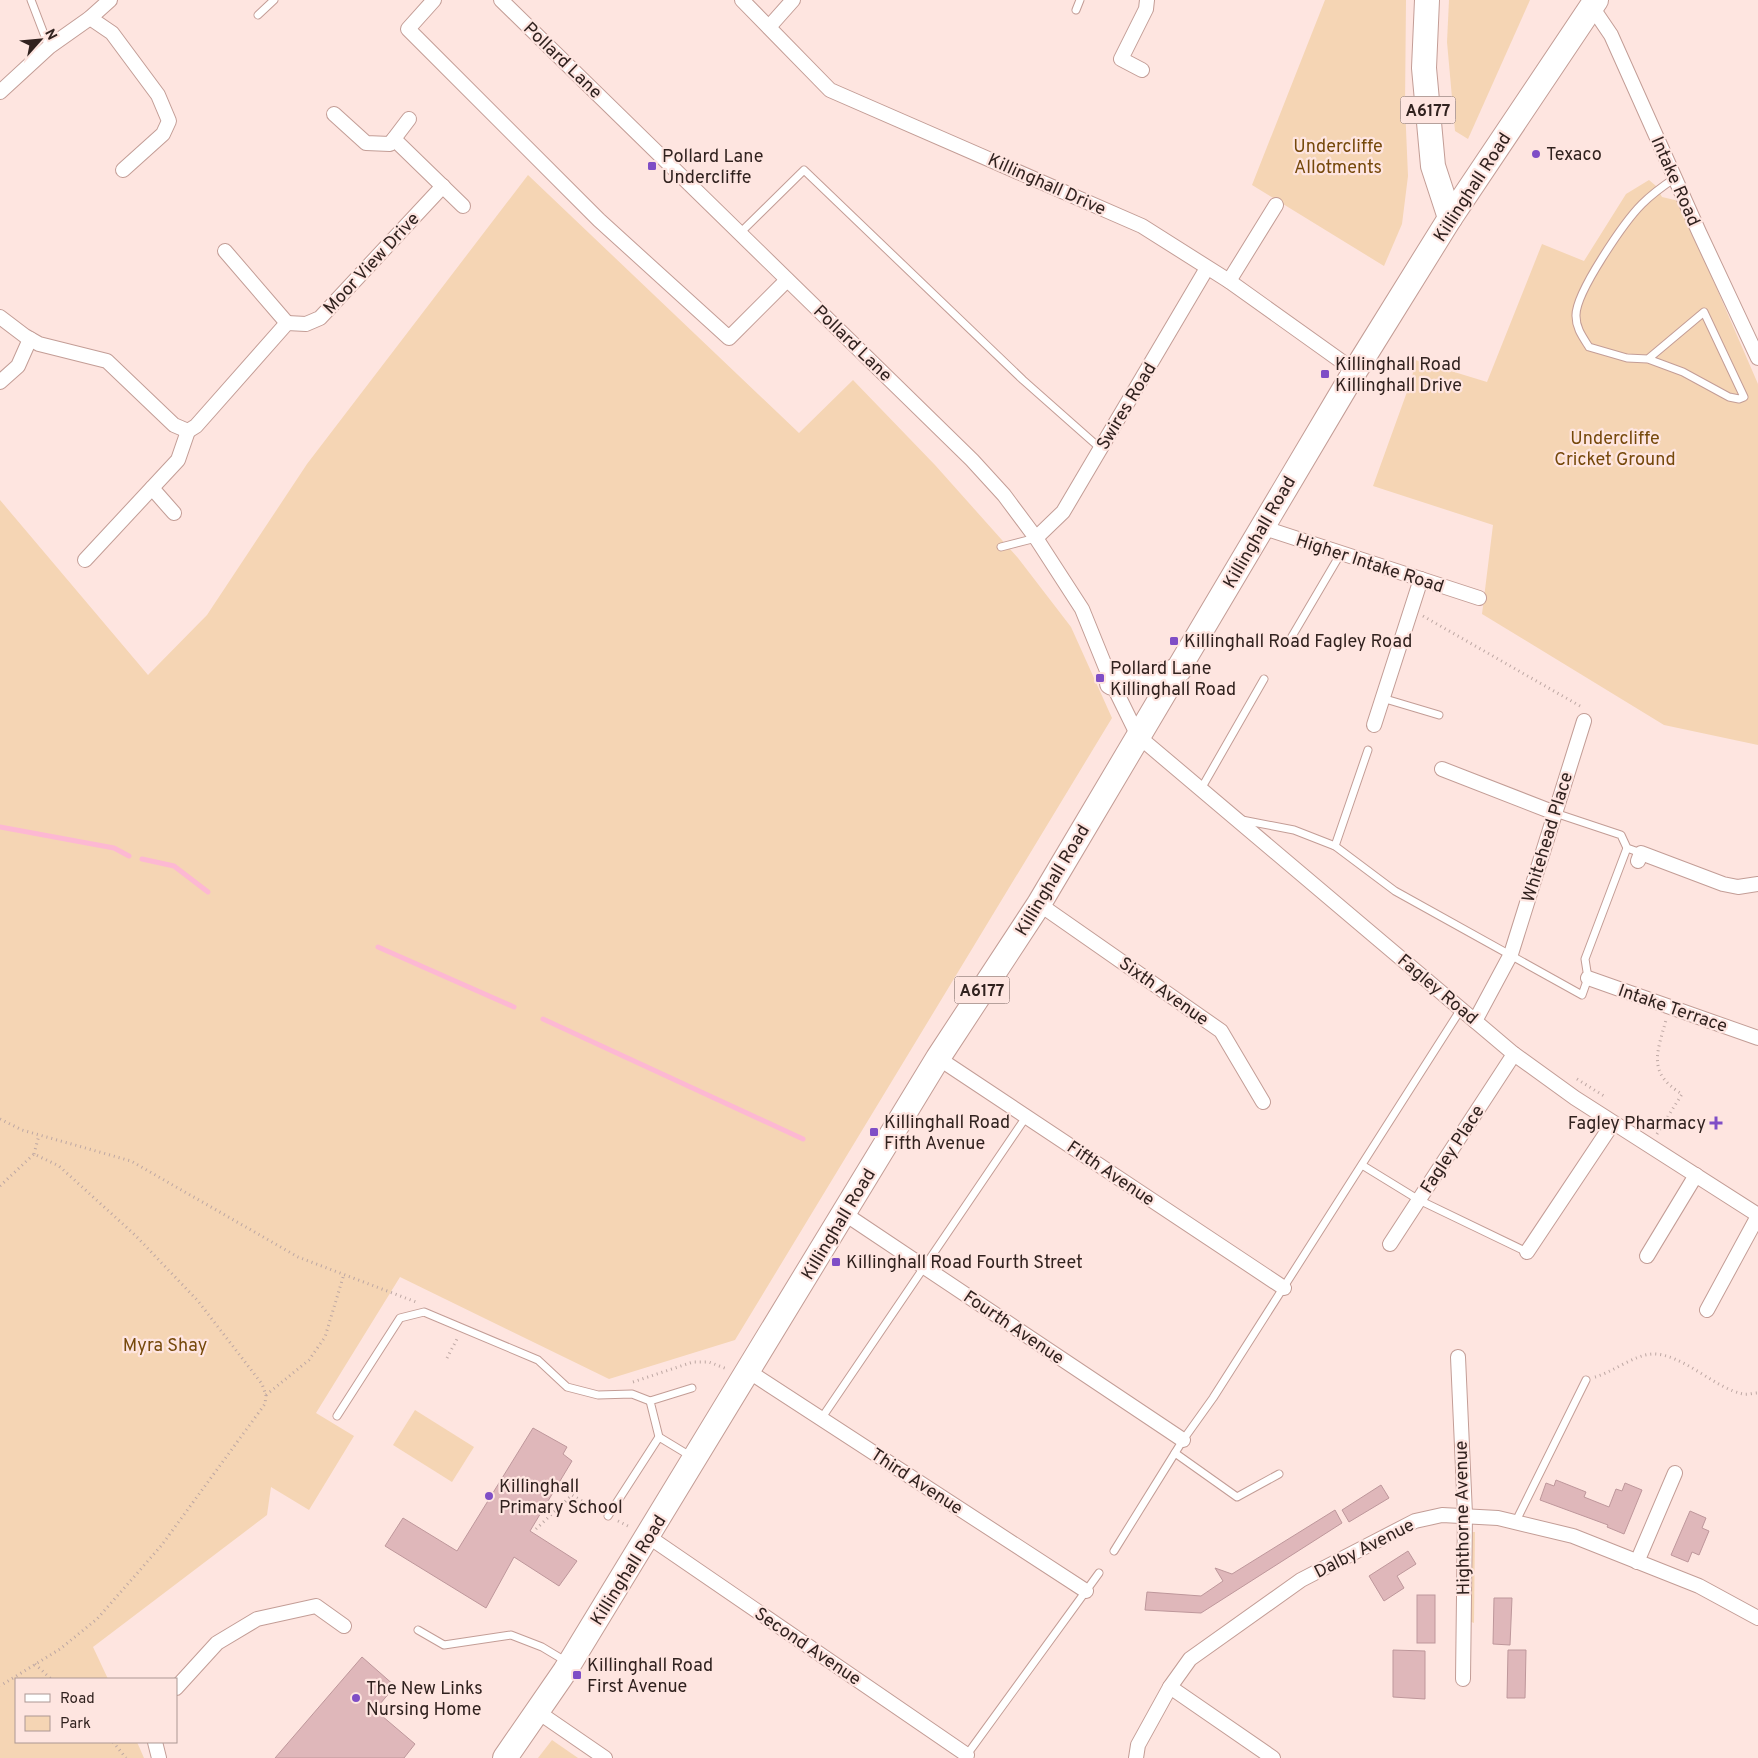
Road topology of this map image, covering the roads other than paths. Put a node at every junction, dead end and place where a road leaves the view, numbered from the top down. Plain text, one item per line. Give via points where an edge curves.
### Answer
1 (31, 0) edge
2 (110, 0) edge
3 (274, 0) edge
4 (434, 0) edge
5 (501, 0) edge
6 (742, 0) edge
7 (793, 0) edge
8 (1080, 0) edge
9 (1147, 0) edge
10 (1427, 0) edge
11 (1594, 3) edge
12 (1076, 10) dead end
13 (258, 14) dead end
14 (90, 18) junction
15 (768, 27) junction
16 (49, 47) junction
17 (1142, 70) dead end
18 (0, 92) edge
19 (334, 114) dead end
20 (409, 119) dead end
21 (394, 138) junction
22 (123, 170) dead end
23 (1675, 178) junction
24 (443, 186) junction
25 (1276, 205) dead end
26 (463, 206) dead end
27 (1450, 218) junction
28 (740, 233) junction
29 (225, 251) dead end
30 (1207, 268) junction
31 (787, 280) junction
32 (1229, 282) junction
33 (0, 317) edge
34 (287, 323) junction
35 (30, 339) junction
36 (1758, 358) edge
37 (1648, 359) junction
38 (1355, 371) junction
39 (0, 382) edge
40 (188, 431) junction
41 (1101, 449) junction
42 (152, 488) junction
43 (174, 513) dead end
44 (1261, 527) junction
45 (1036, 538) junction
46 (1002, 548) dead end
47 (1341, 553) junction
48 (85, 560) dead end
49 (1421, 579) junction
50 (1479, 598) dead end
51 (1291, 638) dead end
52 (1179, 670) junction
53 (1264, 680) dead end
54 (1112, 683) junction
55 (1382, 698) junction
56 (1439, 715) dead end
57 (1584, 721) road end
58 (1374, 725) dead end
59 (1138, 736) junction
60 (1368, 750) dead end
61 (1442, 769) dead end
62 (1201, 789) junction
63 (1555, 813) junction
64 (1237, 819) junction
65 (1335, 846) junction
66 (1627, 848) junction
67 (1639, 857) joint
68 (1758, 884) edge
69 (1038, 904) junction
70 (1511, 954) junction
71 (1588, 978) junction
72 (1461, 1009) junction
73 (1475, 1021) junction
74 (1758, 1038) edge
75 (1514, 1054) junction
76 (938, 1058) junction
77 (1263, 1102) dead end
78 (1026, 1117) junction
79 (1613, 1122) junction
80 (1362, 1165) junction
81 (1696, 1175) junction
82 (1419, 1200) junction
83 (845, 1214) junction
84 (1758, 1216) edge
85 (1390, 1244) dead end
86 (1527, 1252) joint
87 (1647, 1256) dead end
88 (924, 1267) junction
89 (1284, 1288) junction
90 (1707, 1310) dead end
91 (1458, 1357) dead end
92 (747, 1374) junction
93 (1586, 1380) road end
94 (692, 1388) dead end
95 (650, 1401) junction
96 (336, 1416) dead end
97 (822, 1419) junction
98 (659, 1437) junction
99 (1183, 1440) junction
100 (1175, 1453) junction
101 (696, 1459) junction
102 (1675, 1472) dead end
103 (1279, 1474) dead end
104 (1465, 1514) junction
105 (608, 1516) road end
106 (1516, 1521) junction
107 (649, 1537) junction
108 (1114, 1551) dead end
109 (1637, 1562) junction
110 (1099, 1573) dead end
111 (1086, 1591) junction
112 (1758, 1618) edge
113 (344, 1626) dead end
114 (418, 1630) dead end
115 (570, 1663) junction
116 (1463, 1679) dead end
117 (178, 1686) edge
118 (1170, 1687) junction
119 (538, 1712) junction
120 (155, 1743) edge
121 (966, 1756) edge
122 (159, 1758) edge
123 (505, 1758) edge
124 (605, 1758) edge
125 (1136, 1758) edge
126 (1273, 1758) edge

1 - 16 lane
2 - 14 street
3 - 13 lane
4 - 31 street via 408,29 599,220 729,338
5 - 28 street, Pollard Lane
6 - 15 street, Killinghall Drive
7 - 15 street
8 - 12 lane
9 - 17 street via 1146,9 1121,59
10 - 27 highway, A6177 via 1424,68 1433,166
11 - 23 street, Intake Road
11 - 27 highway, Killinghall Road
14 - 16 street
14 - 22 street via 112,32 158,95 169,121 163,134
15 - 30 street, Killinghall Drive via 830,90 1142,226
16 - 18 street
19 - 21 street via 366,143 390,144
20 - 21 street
21 - 24 street
23 - 36 street, Intake Road
23 - 37 lane via 1656,191 1627,222 1589,282 1576,314 1578,329 1589,347 1627,358
24 - 26 street
24 - 34 street, Moor View Drive via 320,318 306,324
25 - 32 street
27 - 38 highway, Killinghall Road / A6177
28 - 31 street, Pollard Lane
28 - 41 lane via 804,170 1023,380
29 - 34 street
30 - 32 street, Killinghall Drive
30 - 41 street, Swires Road
31 - 45 street, Pollard Lane via 972,460 1004,495
32 - 38 street, Killinghall Drive
33 - 35 street
34 - 40 street via 196,426
35 - 39 street via 18,366
35 - 40 street via 107,361 174,425
37 - 37 lane via 1704,312 1744,396 1739,399 1728,397 1683,372
38 - 44 highway, Killinghall Road / A6177
40 - 42 street via 178,460
41 - 45 street, Swires Road via 1063,512
42 - 43 street
42 - 48 street
44 - 47 street, Higher Intake Road
44 - 52 highway, Killinghall Road / A6177
45 - 46 lane
45 - 54 street, Pollard Lane via 1082,609
47 - 49 street, Higher Intake Road
47 - 51 lane
49 - 50 street, Higher Intake Road
49 - 55 street
52 - 54 highway via 1138,681
52 - 59 highway, Killinghall Road / A6177
53 - 62 lane
54 - 59 street, Pollard Lane
55 - 56 lane
55 - 58 street
57 - 63 street, Whitehead Place
59 - 62 street, Fagley Road
59 - 69 highway, Killinghall Road / A6177
60 - 65 lane
61 - 63 street
62 - 64 street, Fagley Road
63 - 66 lane via 1621,835
63 - 70 street, Whitehead Place
64 - 65 lane via 1294,830
64 - 72 street, Fagley Road
65 - 70 lane via 1395,891
66 - 67 lane
66 - 71 lane via 1585,959
67 - 68 street via 1723,884 1738,887
69 - 76 highway, Killinghall Road / A6177
69 - 77 street, Sixth Avenue via 1221,1031
70 - 71 lane via 1582,995
70 - 73 street, Whitehead Place
71 - 74 street, Intake Terrace
72 - 73 street, Fagley Road
72 - 80 lane
73 - 75 street, Fagley Road
75 - 79 street, Fagley Road
75 - 82 street, Fagley Place
76 - 78 street, Fifth Avenue
76 - 83 highway, Killinghall Road / A6177
78 - 88 lane
78 - 89 street, Fifth Avenue
79 - 81 street, Fagley Road
79 - 86 street
80 - 82 lane
80 - 89 lane
81 - 84 street, Fagley Road
81 - 87 street
82 - 85 street, Fagley Place
82 - 86 lane
83 - 88 street, Fourth Avenue
83 - 92 highway, Killinghall Road / A6177
84 - 90 street
88 - 97 lane
88 - 99 street, Fourth Avenue
89 - 99 lane
91 - 104 street, Highthorne Avenue
92 - 97 street, Third Avenue
92 - 101 highway, Killinghall Road / A6177
93 - 106 lane
94 - 95 lane
95 - 96 lane via 632,1394 598,1395 568,1387 538,1360 424,1312 400,1318
95 - 98 lane
97 - 111 street, Third Avenue
98 - 101 lane
98 - 105 lane
99 - 100 lane
100 - 103 lane via 1237,1497
100 - 108 lane
101 - 107 highway, Killinghall Road / A6177
102 - 109 street
104 - 106 street, Dalby Avenue
104 - 116 street, Highthorne Avenue
104 - 118 street, Dalby Avenue via 1442,1515 1401,1526 1301,1580 1190,1659
106 - 109 street, Dalby Avenue via 1573,1536
107 - 115 highway, Killinghall Road / A6177
107 - 121 street, Second Avenue
109 - 112 street, Dalby Avenue via 1699,1586
110 - 111 lane
111 - 121 lane
113 - 117 street via 316,1606 257,1619 217,1643
114 - 115 lane via 444,1645 511,1635
115 - 119 highway, Killinghall Road / A6177
118 - 125 street, Dalby Avenue via 1138,1745
118 - 126 street
119 - 123 highway, Killinghall Road / A6177
119 - 124 street
120 - 122 street

